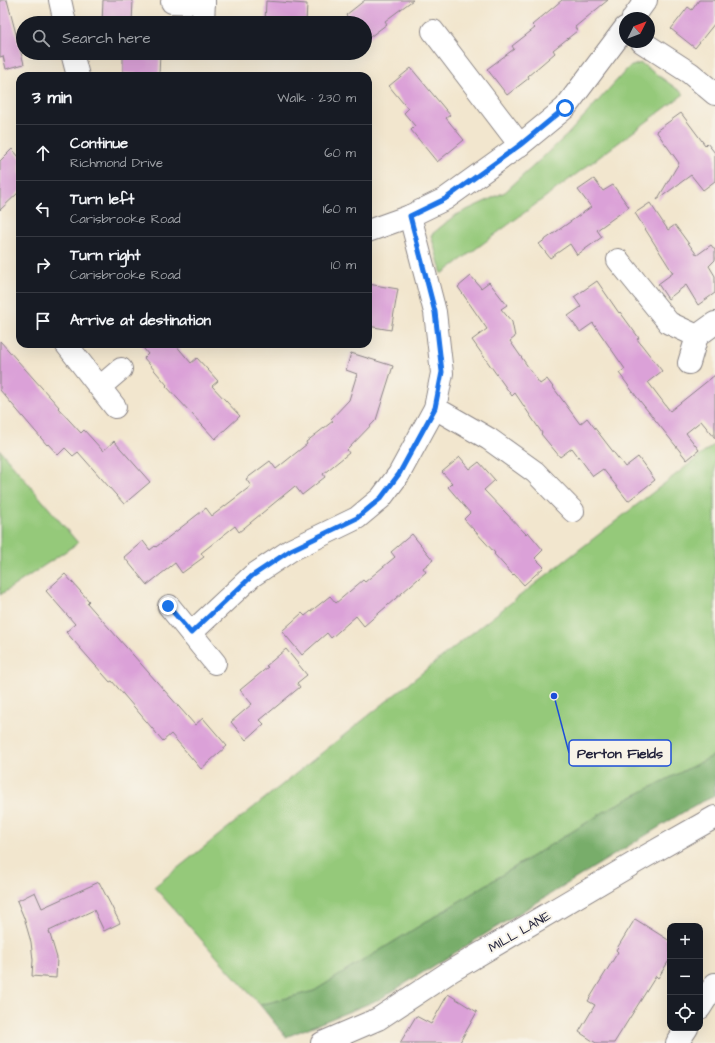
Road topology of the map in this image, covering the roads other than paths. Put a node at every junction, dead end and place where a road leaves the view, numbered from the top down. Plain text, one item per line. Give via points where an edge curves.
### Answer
1 (60, 0) edge
2 (646, 0) edge
3 (172, 2) dead end
4 (203, 8) edge
5 (637, 12) edge
6 (63, 16) edge
7 (433, 31) dead end
8 (619, 36) edge
9 (651, 48) edge
10 (74, 60) edge
11 (77, 72) edge
12 (715, 94) edge
13 (520, 145) junction
14 (410, 216) junction
15 (372, 230) edge
16 (618, 260) dead end
17 (715, 323) edge
18 (697, 336) junction
19 (69, 348) edge
20 (689, 363) dead end
21 (121, 369) dead end
22 (100, 387) junction
23 (115, 407) dead end
24 (435, 408) junction
25 (573, 511) dead end
26 (168, 606) dead end
27 (191, 633) junction
28 (215, 664) dead end
29 (715, 817) edge
30 (715, 984) edge
31 (703, 1003) edge
32 (685, 1031) edge
33 (322, 1043) edge
34 (677, 1043) edge

1 - 6 street
2 - 5 street
3 - 4 street
7 - 13 street
8 - 13 street via 565,108
9 - 12 street via 690,73
10 - 11 street
13 - 14 street via 445,199
14 - 15 street
14 - 24 street via 435,312 442,372
16 - 18 street via 669,323
17 - 18 street
18 - 20 street
19 - 22 street
21 - 22 street
22 - 23 street
24 - 25 street via 489,439 535,472
24 - 27 street via 399,474 381,498 357,518 291,550 252,576
26 - 27 street
27 - 28 street
29 - 33 street, MILL LANE via 450,970 378,1019
30 - 31 street
32 - 34 street

